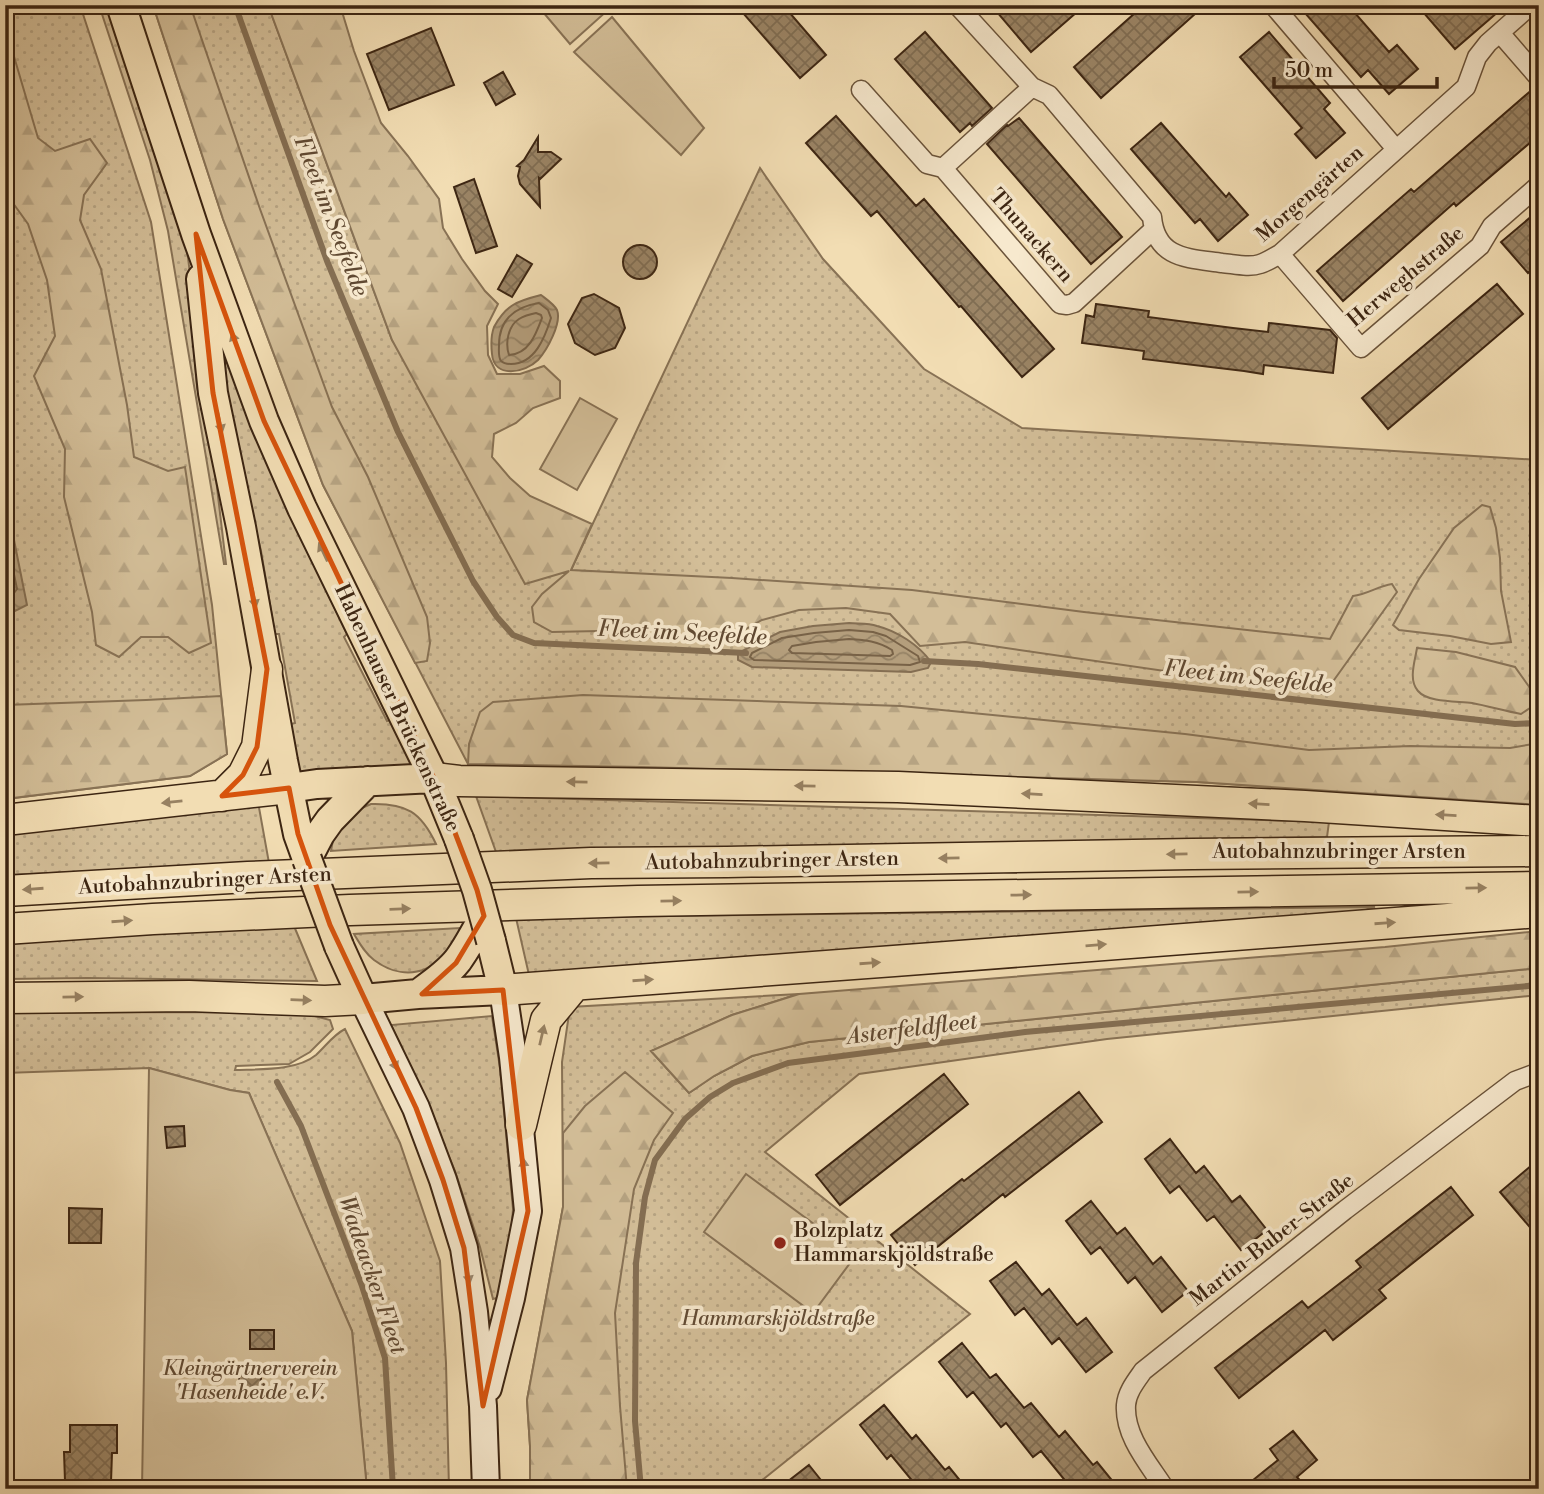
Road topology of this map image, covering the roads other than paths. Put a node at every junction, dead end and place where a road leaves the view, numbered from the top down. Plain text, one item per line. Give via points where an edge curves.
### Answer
1 (121, 5) edge
2 (957, 5) edge
3 (1273, 5) edge
4 (1531, 5) edge
5 (1500, 33) junction
6 (1539, 78) edge
7 (1032, 88) junction
8 (861, 90) dead end
9 (1396, 149) junction
10 (943, 168) junction
11 (1539, 185) edge
12 (1153, 230) junction
13 (197, 234) junction
14 (1280, 254) junction
15 (267, 669) joint
16 (268, 727) junction
17 (434, 778) junction
18 (368, 781) junction
19 (289, 788) junction
20 (222, 796) junction
21 (5, 820) edge
22 (1539, 821) edge
23 (308, 842) junction
24 (1539, 851) edge
25 (1539, 887) edge
26 (5, 891) edge
27 (326, 912) junction
28 (1539, 912) edge
29 (5, 929) edge
30 (481, 933) junction
31 (575, 985) junction
32 (503, 990) junction
33 (418, 994) junction
34 (5, 998) edge
35 (363, 999) junction
36 (1539, 1072) edge
37 (521, 1125) junction
38 (483, 1406) junction
39 (486, 1489) edge
40 (1165, 1489) edge

1 - 13 main road, Habenhauser Brückenstraße
2 - 7 street, Morgengärten
3 - 9 street
4 - 5 street, Morgengärten
5 - 6 street
5 - 9 street, Morgengärten via 1477,57 1466,88
7 - 10 street
7 - 12 street, Morgengärten via 1049,95 1152,217
8 - 10 street, Thunackern via 927,164
9 - 14 street, Morgengärten
10 - 12 street, Thunackern via 1059,304 1074,303
11 - 14 street, Herweghstraße via 1492,226 1480,246 1361,348
12 - 14 street, Morgengärten via 1181,257 1258,265
13 -> 15 main road, Habenhauser Brückenstraße via 213,393
17 -> 13 main road, Habenhauser Brückenstraße via 264,421
15 - 16 highway
16 - 19 main road, Habenhauser Brückenstraße
16 - 20 highway via 251,763
17 - 18 main road
22 -> 17 highway via 898,787
17 - 30 main road, Habenhauser Brückenstraße, bridge via 459,839
18 - 19 main road
18 - 23 main road
19 - 20 highway
19 - 23 main road, Habenhauser Brückenstraße
20 -> 21 highway
23 - 27 main road, Habenhauser Brückenstraße, bridge
24 -> 26 highway, Autobahnzubringer Arsten via 591,863
27 -> 25 highway, Autobahnzubringer Arsten via 638,901
29 -> 27 highway, Autobahnzubringer Arsten
27 - 35 main road, Habenhauser Brückenstraße, bridge
31 -> 28 highway
30 - 32 main road, Habenhauser Brückenstraße
30 - 33 main road via 456,963
31 - 32 highway
37 -> 31 highway via 546,1020
32 - 33 main road
32 - 37 main road, Habenhauser Brückenstraße
33 - 35 main road
34 -> 35 highway
35 -> 38 main road, Habenhauser Brückenstraße via 416,1108 464,1248
36 - 40 street, Martin-Buber-Straße via 1515,1082 1370,1191 1143,1371 1126,1404 1128,1422
38 -> 37 main road, Habenhauser Brückenstraße via 512,1298 528,1212
38 - 39 main road, Habenhauser Brückenstraße

